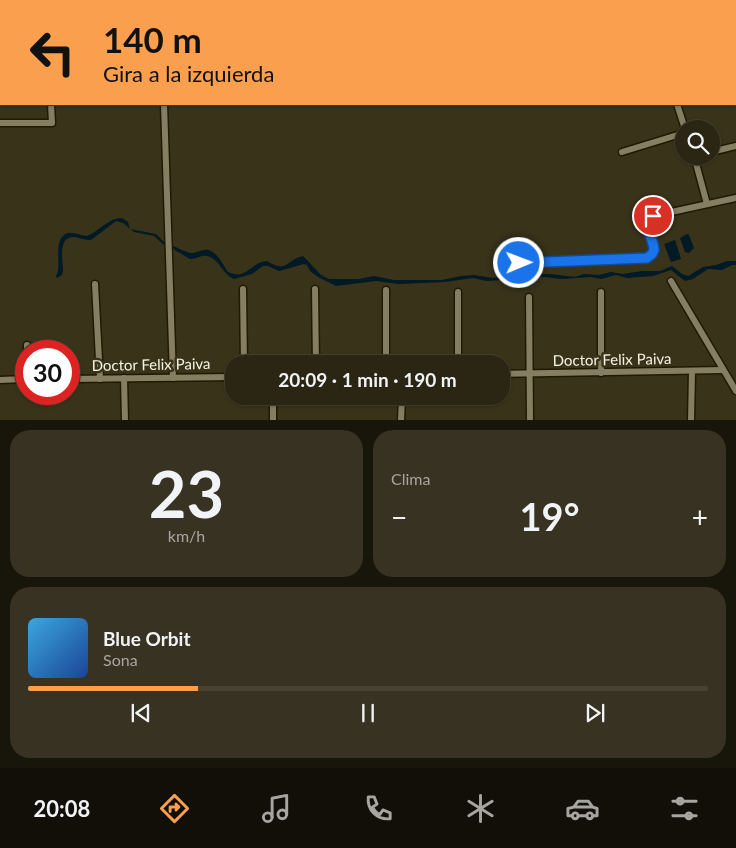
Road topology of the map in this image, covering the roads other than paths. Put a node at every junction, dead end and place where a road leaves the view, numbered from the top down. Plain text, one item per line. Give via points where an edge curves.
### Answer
1 (51, 105) edge
2 (164, 105) edge
3 (677, 105) edge
4 (682, 120) edge
5 (0, 123) edge
6 (675, 136) edge
7 (736, 146) edge
8 (720, 150) edge
9 (622, 152) dead end
10 (696, 165) edge
11 (736, 198) edge
12 (707, 204) junction
13 (519, 263) dead end
14 (671, 281) dead end
15 (95, 284) dead end
16 (243, 289) dead end
17 (315, 289) dead end
18 (386, 290) dead end
19 (458, 292) dead end
20 (601, 292) dead end
21 (529, 297) dead end
22 (244, 355) edge
23 (316, 355) edge
24 (386, 355) edge
25 (458, 355) edge
26 (723, 370) junction
27 (692, 372) junction
28 (601, 373) junction
29 (510, 374) edge
30 (530, 374) junction
31 (225, 377) edge
32 (124, 378) junction
33 (173, 378) junction
34 (15, 379) edge
35 (80, 379) edge
36 (100, 379) junction
37 (0, 380) edge
38 (736, 391) edge
39 (273, 405) edge
40 (402, 405) edge
41 (125, 420) edge
42 (273, 420) edge
43 (401, 420) edge
44 (530, 420) edge
45 (692, 420) edge

1 - 5 street via 52,124
2 - 33 street
3 - 4 street
6 - 9 street
7 - 8 street
10 - 12 street
11 - 12 street
12 - 13 street via 653,216 648,229 654,250 647,258
14 - 26 street
15 - 36 street
16 - 22 street
17 - 23 street
18 - 24 street
19 - 25 street
20 - 28 street
21 - 30 street
26 - 27 street, Doctor Felix Paiva
26 - 38 street
27 - 28 street, Doctor Felix Paiva
27 - 45 street
28 - 30 street, Doctor Felix Paiva
29 - 30 street, Doctor Felix Paiva
30 - 44 street
31 - 33 street, Doctor Felix Paiva
32 - 33 street, Doctor Felix Paiva
32 - 36 street, Doctor Felix Paiva
32 - 41 street
34 - 37 street
35 - 36 street, Doctor Felix Paiva
39 - 42 street
40 - 43 street

